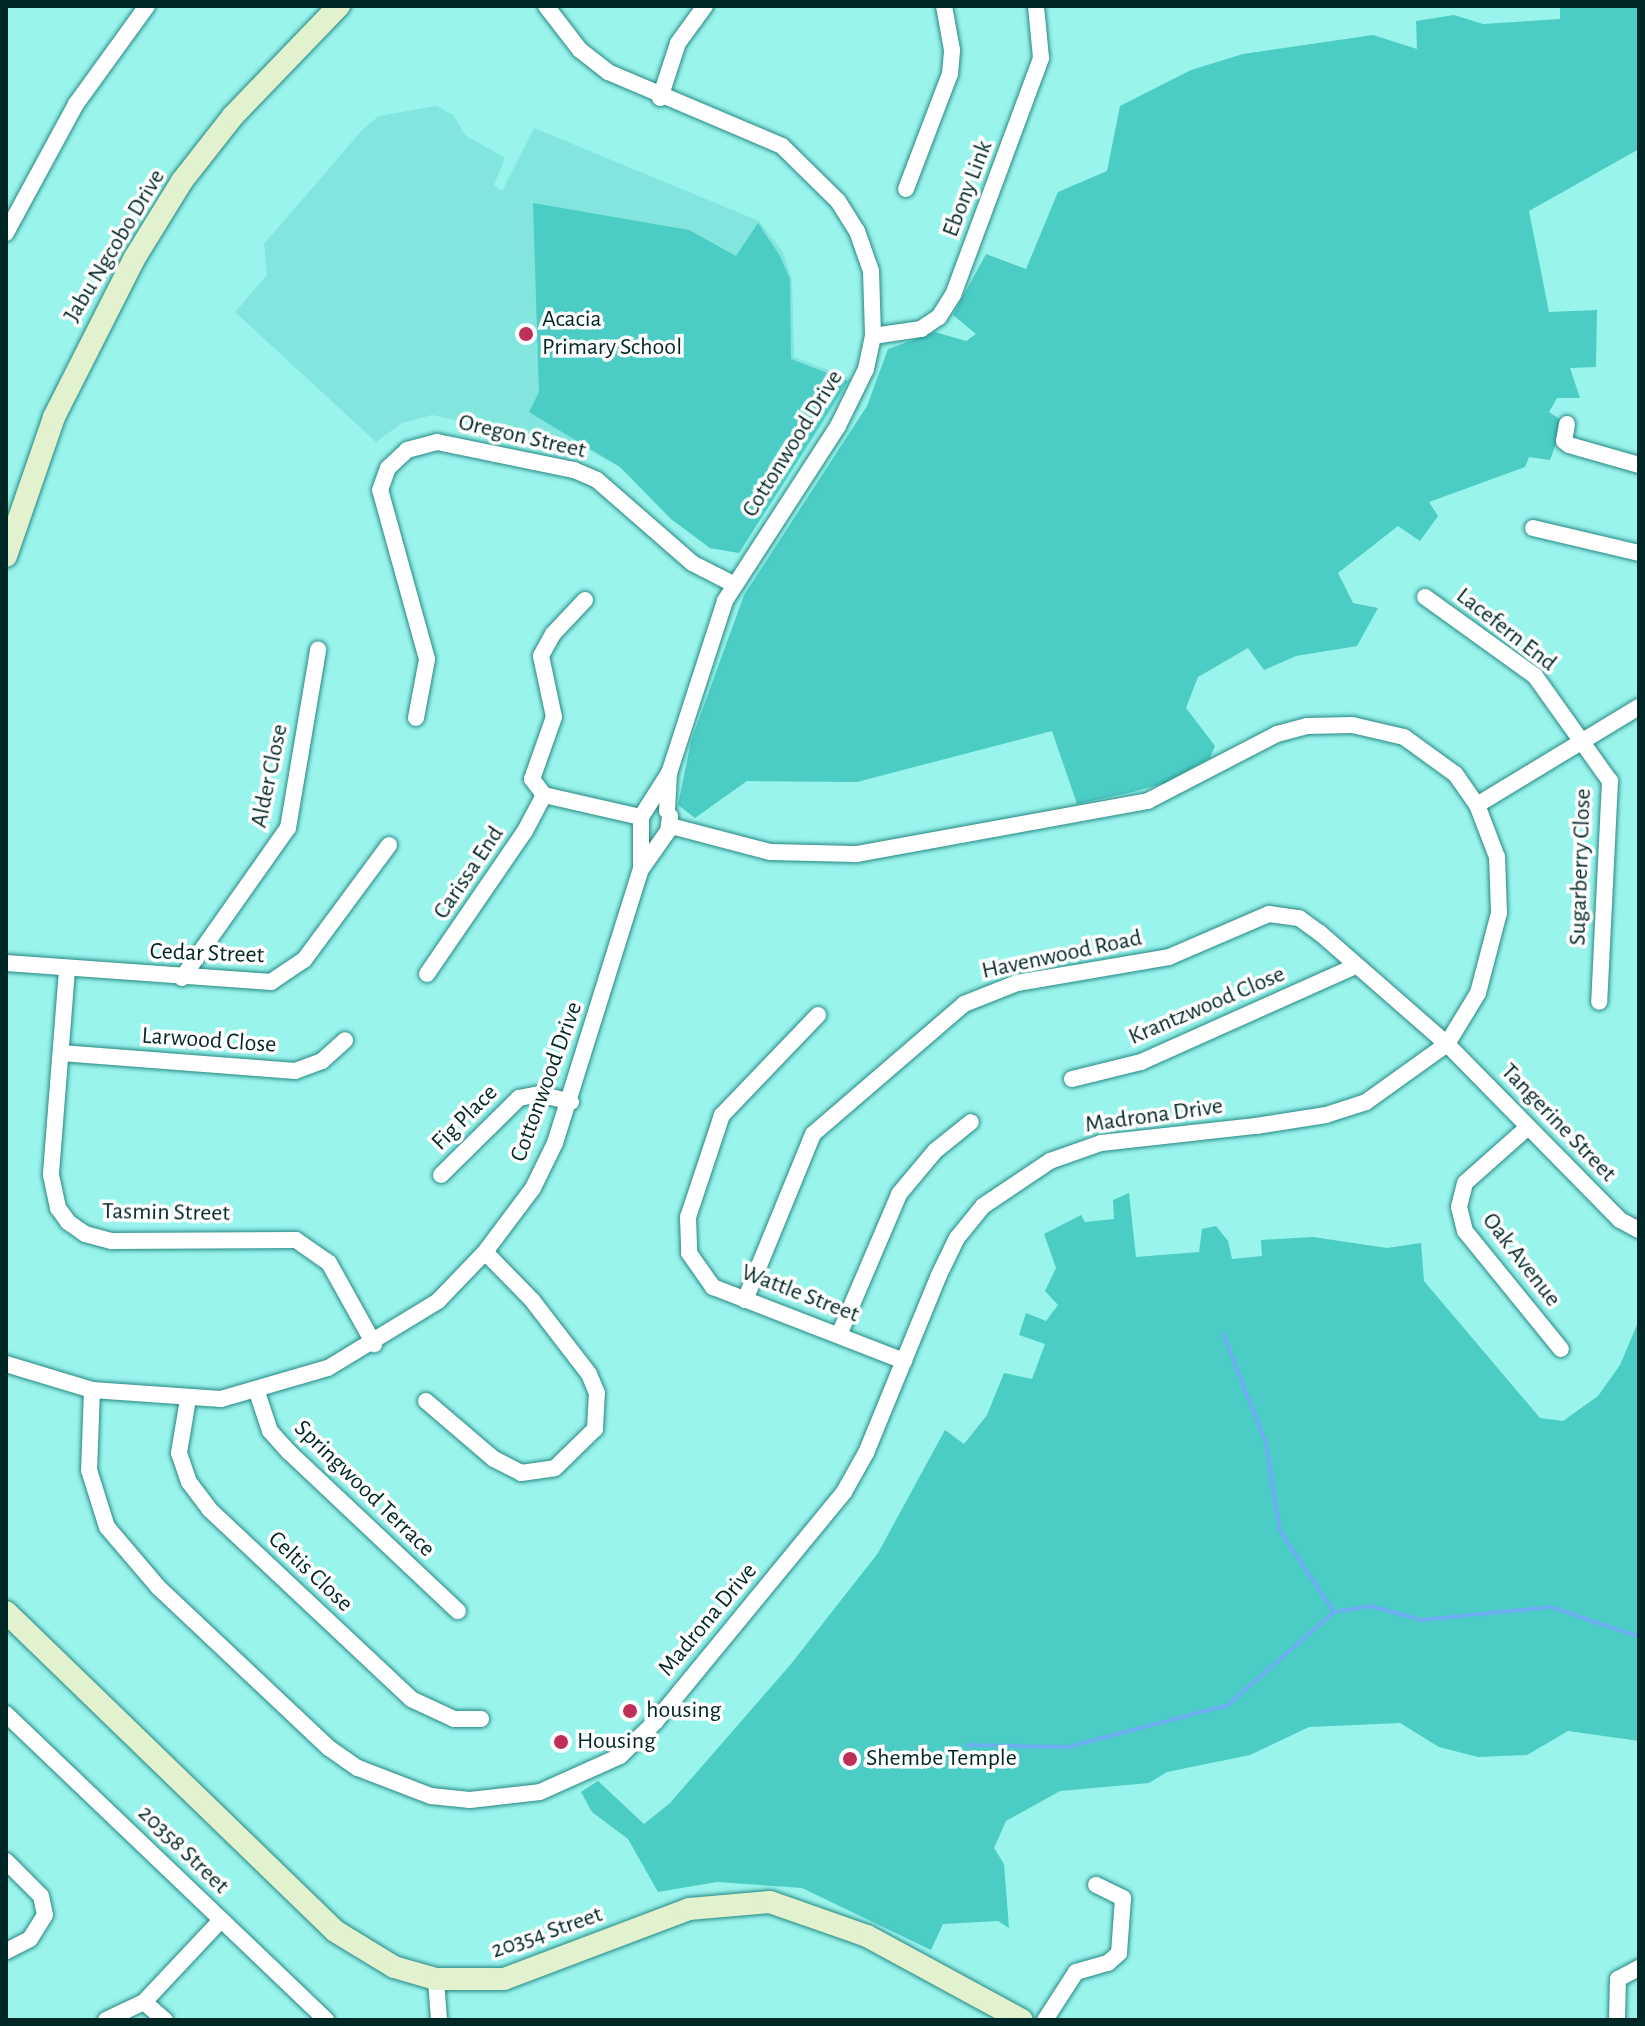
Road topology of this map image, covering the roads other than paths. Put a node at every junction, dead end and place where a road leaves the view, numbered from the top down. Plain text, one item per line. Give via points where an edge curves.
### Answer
1 (147, 6) edge
2 (339, 6) edge
3 (567, 6) edge
4 (705, 6) edge
5 (944, 6) edge
6 (1036, 6) edge
7 (550, 12) edge
8 (660, 98) junction
9 (906, 189) dead end
10 (8, 226) edge
11 (873, 336) junction
12 (1567, 424) dead end
13 (1639, 465) edge
14 (1533, 528) dead end
15 (1639, 553) edge
16 (6, 556) edge
17 (733, 584) junction
18 (1425, 597) dead end
19 (585, 600) dead end
20 (318, 650) dead end
21 (1639, 707) edge
22 (416, 718) dead end
23 (1585, 741) junction
24 (669, 773) junction
25 (544, 795) junction
26 (1477, 805) junction
27 (644, 818) junction
28 (667, 824) junction
29 (389, 845) dead end
30 (641, 869) junction
31 (6, 963) edge
32 (1356, 966) junction
33 (67, 970) junction
34 (427, 974) dead end
35 (182, 978) junction
36 (1599, 1002) dead end
37 (818, 1015) dead end
38 (345, 1040) dead end
39 (1447, 1044) junction
40 (61, 1053) junction
41 (1072, 1079) dead end
42 (571, 1102) junction
43 (971, 1122) dead end
44 (1528, 1127) junction
45 (441, 1175) dead end
46 (1639, 1230) edge
47 (485, 1252) junction
48 (745, 1300) junction
49 (839, 1335) junction
50 (374, 1344) junction
51 (1561, 1349) dead end
52 (904, 1361) junction
53 (6, 1364) edge
54 (256, 1389) junction
55 (92, 1390) junction
56 (188, 1399) junction
57 (426, 1401) dead end
58 (458, 1611) dead end
59 (6, 1612) edge
60 (6, 1714) edge
61 (481, 1719) dead end
62 (6, 1861) edge
63 (1096, 1885) dead end
64 (221, 1920) junction
65 (6, 1951) edge
66 (1639, 1968) edge
67 (436, 1979) junction
68 (144, 2002) junction
69 (106, 2020) edge
70 (165, 2020) edge
71 (326, 2020) edge
72 (439, 2020) edge
73 (1022, 2020) edge
74 (1045, 2020) edge
75 (1617, 2020) edge

1 - 10 street via 76,104
2 - 16 street, Jabu Ngcobo Drive via 233,116 182,181 134,259 54,417
3 - 7 street
4 - 8 street via 678,43
5 - 9 street via 952,50 950,74
6 - 11 street, Ebony Link via 1041,58 953,295 939,317 921,329
7 - 8 street, Cottonwood Drive via 608,72
8 - 11 street, Cottonwood Drive via 760,133 813,172 838,201 871,271
11 - 17 street, Cottonwood Drive via 857,392
12 - 13 street via 1565,443
14 - 15 street
17 - 22 street, Oregon Street via 692,563 597,480 574,470 437,442 407,450 388,468 380,490 427,659
17 - 24 street, Cottonwood Drive
18 - 23 street, Lacefern End via 1535,676
19 - 25 street via 553,634 541,656 554,717 532,769 532,779
20 - 35 street, Alder Close via 288,828
21 - 23 street
23 - 26 street
23 - 36 street, Sugarberry Close via 1610,781 1613,804
24 - 27 street, Cottonwood Drive
24 - 28 street, Cottonwood Drive
25 - 27 street
25 - 34 street, Carissa End
26 - 28 street, Madrona Drive via 1455,774 1418,744 1373,727 1329,724 1277,734 1148,801 855,854 770,852
26 - 39 street, Madrona Drive via 1497,857 1499,913 1478,993
27 - 28 street
27 - 28 street via 651,836
27 - 30 street, Cottonwood Drive
28 - 30 street, Cottonwood Drive
29 - 35 street, Cedar Street via 304,960 283,977 256,984
30 - 42 street, Cottonwood Drive
31 - 33 street, Cedar Street
32 - 39 street, Havenwood Road
32 - 41 street, Krantzwood Close via 1141,1062
32 - 48 street, Havenwood Road via 1299,918 1269,914 1169,957 985,991 813,1134
33 - 35 street, Cedar Street
33 - 40 street, Tasmin Street
37 - 48 street, Wattle Street via 722,1115 688,1217 689,1253 696,1268 713,1287
38 - 40 street, Larwood Close via 322,1061 295,1071
39 - 44 street, Tangerine Street
39 - 52 street, Madrona Drive via 1366,1102 1339,1111 1101,1143 1011,1182 957,1238
40 - 50 street, Tasmin Street via 51,1175 55,1200 68,1222 85,1234 112,1241 296,1240 329,1263
42 - 45 street, Fig Place via 539,1094 519,1098
42 - 47 street, Cottonwood Drive via 533,1188
43 - 49 street via 935,1151 899,1194
44 - 46 street, Tangerine Street via 1620,1220
44 - 51 street, Oak Avenue via 1465,1183 1459,1207 1465,1231
47 - 50 street, Cottonwood Drive via 438,1301
47 - 57 street via 532,1300 589,1374 597,1393 595,1429 555,1468 521,1473 494,1459
48 - 49 street, Wattle Street
49 - 52 street, Wattle Street
50 - 54 street, Cottonwood Drive via 328,1368
52 - 55 street, Madrona Drive via 844,1492 656,1721 620,1756 584,1775 504,1799 431,1796 358,1768 329,1748 158,1587 125,1552 97,1501 89,1470
53 - 55 street, Cottonwood Drive
54 - 56 street, Cottonwood Drive via 221,1399
54 - 58 street, Springwood Terrace via 263,1417 289,1452
55 - 56 street, Cottonwood Drive
56 - 61 street, Celtis Close via 179,1453 189,1482 209,1509 411,1699 454,1719
59 - 67 street, 20354 Street via 335,1931 367,1955
60 - 64 street, 20358 Street
62 - 65 street via 41,1896 45,1915 30,1939
63 - 74 street via 1123,1898 1122,1944 1114,1959 1076,1972
64 - 68 street
64 - 71 street, 20358 Street
66 - 75 street via 1618,1979
67 - 72 street
67 - 73 street, 20354 Street via 504,1979 689,1909 770,1902 867,1936
68 - 69 street
68 - 70 street

